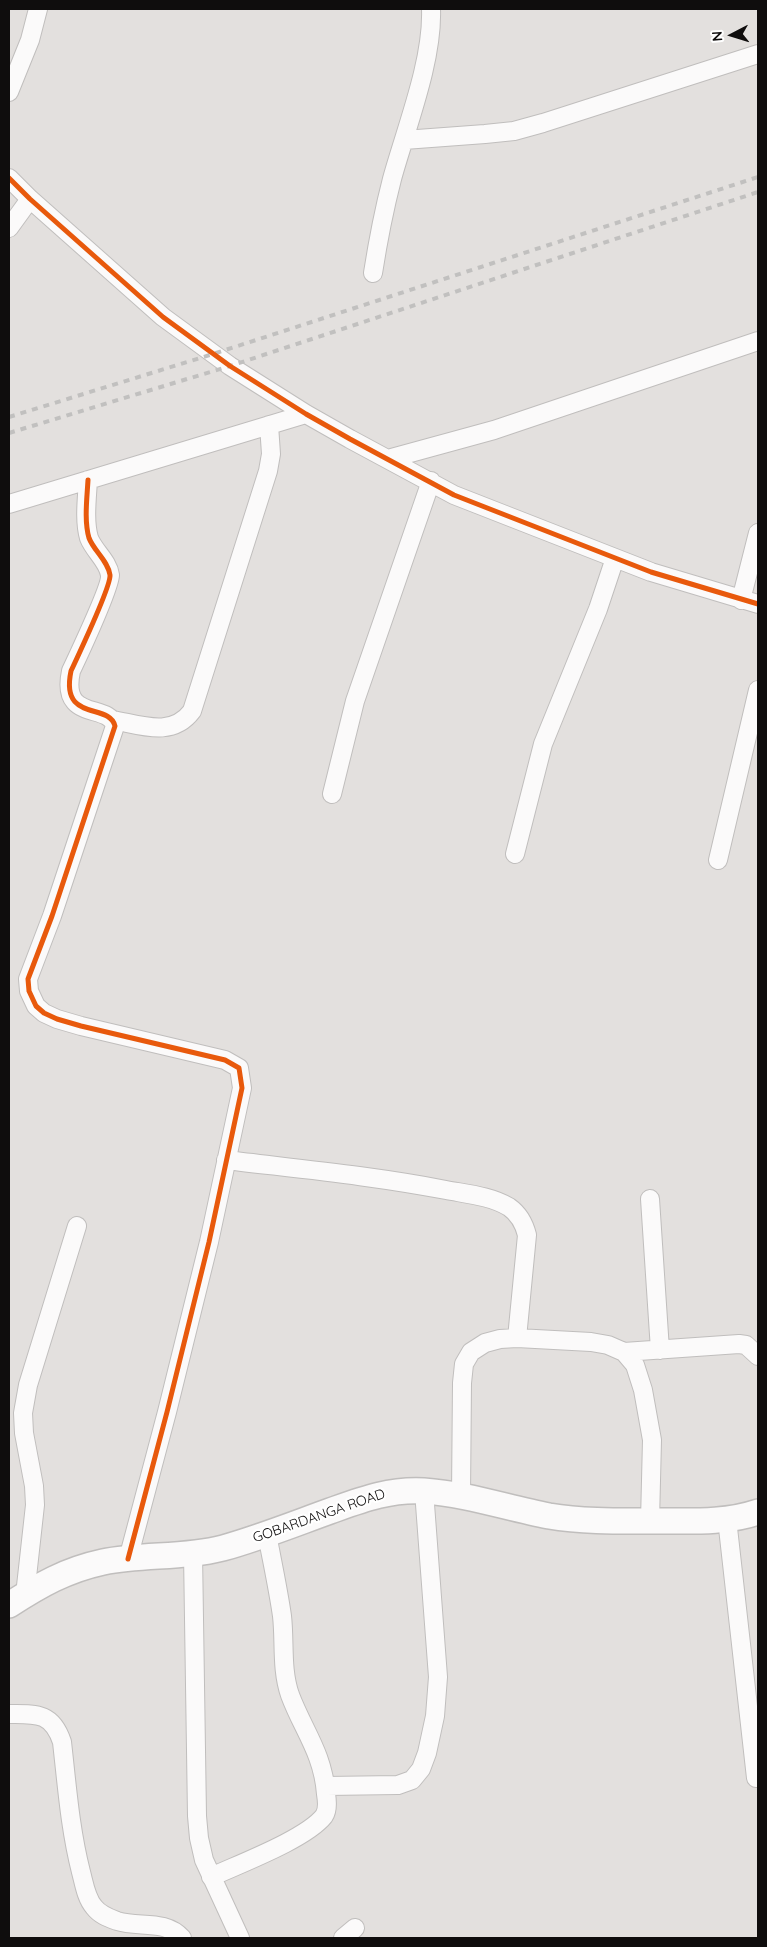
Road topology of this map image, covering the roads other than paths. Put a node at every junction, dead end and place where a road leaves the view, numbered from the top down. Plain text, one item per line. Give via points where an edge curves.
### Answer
1 (38, 9) edge
2 (431, 9) edge
3 (758, 54) edge
4 (9, 92) edge
5 (404, 140) junction
6 (9, 178) edge
7 (30, 199) junction
8 (9, 228) edge
9 (373, 273) dead end
10 (758, 341) edge
11 (306, 414) junction
12 (269, 425) junction
13 (388, 459) junction
14 (88, 480) junction
15 (431, 481) junction
16 (9, 504) edge
17 (758, 533) edge
18 (615, 558) junction
19 (740, 600) junction
20 (758, 604) edge
21 (758, 690) edge
22 (113, 720) junction
23 (332, 794) dead end
24 (515, 854) dead end
25 (718, 860) dead end
26 (226, 1160) junction
27 (650, 1199) dead end
28 (77, 1226) dead end
29 (517, 1338) junction
30 (660, 1350) junction
31 (624, 1352) junction
32 (758, 1356) edge
33 (424, 1491) junction
34 (460, 1495) junction
35 (758, 1512) edge
36 (727, 1519) junction
37 (650, 1521) junction
38 (267, 1534) junction
39 (192, 1553) junction
40 (128, 1559) junction
41 (17, 1600) edge
42 (9, 1714) edge
43 (756, 1778) dead end
44 (326, 1786) junction
45 (211, 1877) junction
46 (182, 1938) edge
47 (240, 1938) edge

1 - 4 street via 30,40
2 - 5 street via 426,56
3 - 5 street via 543,123 514,130
5 - 9 street via 382,220
6 - 7 street
7 - 8 street
7 - 11 street via 162,317 230,366
10 - 13 street via 494,430
11 - 12 street
11 - 13 street
12 - 14 street
12 - 22 street via 271,454 268,471 192,711 185,720 166,728
13 - 15 street
14 - 16 street
14 - 22 street via 89,537 110,575 68,684 69,692 82,709
15 - 18 street via 454,495
15 - 23 street via 355,701
17 - 19 street
18 - 19 street
18 - 24 street via 598,610 543,744
19 - 20 street
21 - 25 street
22 - 26 street via 113,734 28,979 29,991 36,1006 57,1018 225,1060 239,1068 242,1088
26 - 29 street via 415,1184 487,1198 508,1207 524,1224 527,1235
26 - 40 street via 172,1393
27 - 30 street
28 - 41 street via 28,1385 23,1413 35,1504
29 - 31 street via 591,1342
29 - 34 street via 485,1343 472,1352 464,1364
30 - 31 street
30 - 32 street via 739,1344 746,1345
31 - 37 street via 635,1365 648,1410 652,1440
33 - 34 main road, GOBARDANGA ROAD
33 - 38 main road, GOBARDANGA ROAD via 395,1491 358,1501
33 - 44 street via 438,1677 435,1716 427,1753 421,1769 412,1780 398,1785
34 - 37 main road, GOBARDANGA ROAD via 550,1516
35 - 36 main road, GOBARDANGA ROAD
36 - 37 main road, GOBARDANGA ROAD
36 - 43 street
38 - 39 main road, GOBARDANGA ROAD
38 - 44 street via 282,1615 286,1683 315,1747
39 - 40 main road, GOBARDANGA ROAD
39 - 45 street via 198,1838
40 - 41 main road, GOBARDANGA ROAD via 74,1570 44,1582
42 - 46 street via 43,1717 58,1730 74,1841 86,1891 94,1907 104,1916 120,1922 156,1925 176,1931
44 - 45 street via 325,1814 314,1825 291,1840
45 - 47 street

